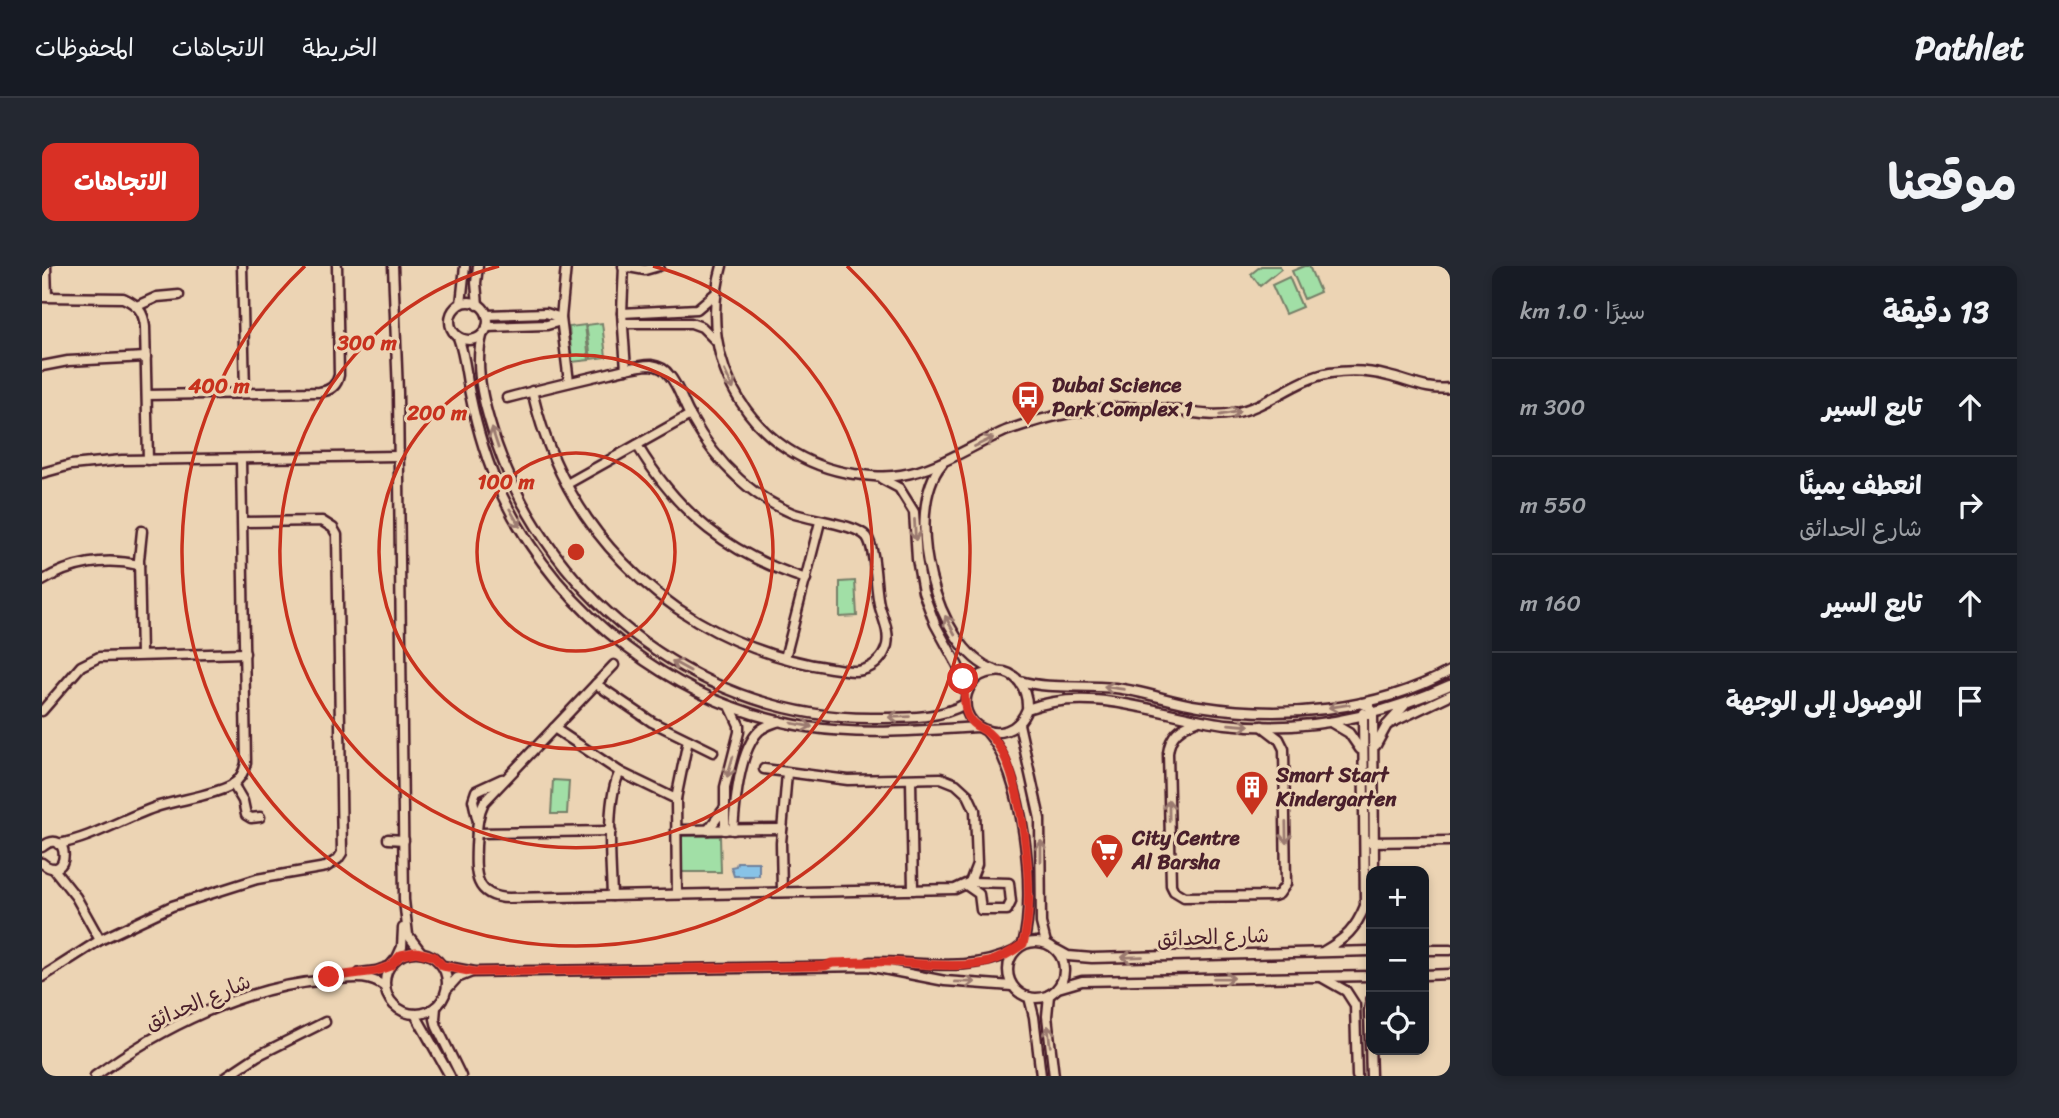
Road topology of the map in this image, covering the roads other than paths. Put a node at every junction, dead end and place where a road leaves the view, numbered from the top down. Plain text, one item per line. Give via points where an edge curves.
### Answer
1 (46, 266) edge
2 (242, 266) edge
3 (337, 266) edge
4 (393, 266) edge
5 (465, 266) edge
6 (478, 266) edge
7 (566, 266) edge
8 (624, 266) edge
9 (659, 266) edge
10 (722, 266) edge
11 (716, 293) junction
12 (179, 295) dead end
13 (44, 297) edge
14 (622, 298) junction
15 (561, 300) junction
16 (461, 304) junction
17 (478, 304) junction
18 (137, 306) junction
19 (656, 311) junction
20 (642, 312) junction
21 (538, 313) junction
22 (526, 314) junction
23 (487, 315) junction
24 (622, 318) junction
25 (561, 320) junction
26 (641, 323) junction
27 (656, 323) junction
28 (540, 325) junction
29 (526, 326) junction
30 (487, 327) junction
31 (482, 336) junction
32 (458, 337) junction
33 (623, 338) junction
34 (563, 339) junction
35 (717, 342) junction
36 (146, 357) junction
37 (42, 366) edge
38 (626, 369) junction
39 (569, 382) junction
40 (1450, 388) edge
41 (532, 391) junction
42 (245, 392) junction
43 (147, 395) junction
44 (507, 398) dead end
45 (690, 415) junction
46 (637, 446) junction
47 (398, 456) junction
48 (241, 459) junction
49 (148, 460) junction
50 (946, 460) junction
51 (42, 473) edge
52 (880, 477) junction
53 (567, 484) junction
54 (243, 522) junction
55 (820, 522) junction
56 (142, 531) dead end
57 (139, 565) junction
58 (806, 579) junction
59 (42, 580) edge
60 (245, 653) junction
61 (141, 655) junction
62 (785, 658) junction
63 (614, 665) dead end
64 (998, 671) junction
65 (1450, 671) edge
66 (1020, 681) junction
67 (596, 684) junction
68 (1450, 685) edge
69 (966, 693) junction
70 (1433, 693) junction
71 (1450, 693) edge
72 (1409, 702) junction
73 (1367, 703) junction
74 (965, 704) junction
75 (730, 706) junction
76 (1027, 709) junction
77 (42, 711) edge
78 (1373, 713) junction
79 (1362, 716) junction
80 (1200, 720) junction
81 (779, 721) junction
82 (1329, 722) junction
83 (1019, 724) junction
84 (1387, 724) junction
85 (1262, 726) junction
86 (978, 727) junction
87 (554, 728) junction
88 (987, 732) junction
89 (688, 740) junction
90 (713, 752) dead end
91 (1373, 755) junction
92 (1363, 756) junction
93 (764, 769) dead end
94 (620, 772) junction
95 (787, 773) junction
96 (911, 780) junction
97 (233, 784) junction
98 (724, 794) junction
99 (737, 795) junction
100 (676, 799) junction
101 (735, 808) junction
102 (724, 809) junction
103 (260, 817) dead end
104 (1374, 827) junction
105 (782, 829) junction
106 (99, 830) junction
107 (708, 830) junction
108 (729, 830) junction
109 (750, 830) junction
110 (611, 831) junction
111 (676, 831) junction
112 (477, 833) junction
113 (388, 839) dead end
114 (404, 840) junction
115 (1450, 841) edge
116 (1369, 842) junction
117 (1394, 842) junction
118 (48, 843) edge
119 (64, 859) junction
120 (46, 866) edge
121 (1373, 866) edge
122 (968, 883) junction
123 (913, 890) junction
124 (782, 892) junction
125 (677, 894) junction
126 (612, 896) junction
127 (76, 897) junction
128 (404, 901) junction
129 (100, 940) junction
130 (1046, 943) junction
131 (1023, 944) junction
132 (1057, 950) junction
133 (1429, 950) edge
134 (1450, 950) edge
135 (1015, 951) junction
136 (1366, 951) edge
137 (421, 952) junction
138 (1321, 952) junction
139 (397, 958) junction
140 (390, 966) junction
141 (443, 966) junction
142 (825, 966) junction
143 (474, 972) junction
144 (1450, 974) edge
145 (1429, 975) edge
146 (1366, 976) edge
147 (1320, 977) junction
148 (42, 978) edge
149 (323, 980) junction
150 (1012, 986) junction
151 (385, 987) junction
152 (1058, 988) junction
153 (447, 989) junction
154 (1049, 995) junction
155 (1029, 997) junction
156 (436, 1007) junction
157 (415, 1014) junction
158 (325, 1022) dead end
159 (1370, 1055) edge
160 (95, 1076) edge
161 (227, 1076) edge
162 (450, 1076) edge
163 (461, 1076) edge
164 (1041, 1076) edge
165 (1054, 1076) edge
166 (1357, 1076) edge
167 (1371, 1076) edge

1 - 13 street
2 - 42 street
3 - 42 street via 339,375 335,385 325,392
4 - 47 street
5 - 16 street
6 - 17 street
7 - 15 street
8 - 9 street via 645,270
8 - 14 street
10 - 11 street
11 - 19 street via 697,309
11 - 35 street
12 - 18 street via 157,297
13 - 18 street via 116,297
14 - 20 street
14 - 24 street
15 - 21 street
15 - 25 street
16 - 17 street
16 - 32 street via 450,320
17 - 23 street
18 - 36 street via 145,320
19 - 20 street
19 - 27 street
20 - 24 street
21 - 22 street
21 - 25 street
22 - 23 street
22 - 29 street
23 - 30 street
24 - 26 street
24 - 33 street
25 - 28 street
25 - 34 street
26 - 27 street
26 - 33 street
27 - 35 street via 696,324
28 - 29 street
28 - 34 street
29 - 30 street
30 - 31 street
31 - 32 street
74 -> 31 street via 945,713 897,718 843,717 788,708 706,679 642,640 577,583 522,503 487,411 478,355
32 -> 75 street via 490,466 518,524 553,575 592,617 642,659
33 - 38 street
34 - 39 street
35 -> 52 street via 736,395 771,438 816,465
36 - 37 street
36 - 43 street
38 - 39 street
38 - 45 street via 650,365 664,370
39 - 41 street
50 -> 40 street via 1009,430 1069,414 1132,408 1236,413 1301,381 1329,373 1358,371
41 - 44 street
41 - 53 street via 543,431
42 - 43 street
43 - 49 street
45 - 46 street
45 - 55 street via 704,440 744,484 767,500
46 - 53 street
46 - 58 street via 668,491 707,530 754,559
47 - 48 street
47 - 114 street
48 - 49 street
48 - 54 street
49 - 51 street via 95,462
50 - 52 street via 914,472
64 -> 50 street via 978,662 962,647 932,580 925,544 925,501 930,481
52 -> 69 street via 899,488 914,512 923,592
53 - 62 street via 607,544 657,593 718,632
54 - 60 street
54 - 129 street via 321,521 337,535 342,853 326,867 197,896
55 - 58 street
55 - 62 street via 852,527 868,538 888,643 883,656 860,671
56 - 57 street
57 - 59 street via 124,561 85,564
57 - 61 street
58 - 62 street
60 - 61 street
60 - 97 street via 246,763
61 - 77 street via 90,661
63 - 67 street
64 - 66 street
64 - 69 street via 984,673
65 - 73 street
73 -> 66 street via 1292,712 1240,710 1190,705 1118,688 1050,687
66 - 76 street
67 - 87 street
67 - 89 street
68 - 70 street
69 - 74 street
70 - 71 street
70 - 72 street
71 - 84 street
72 - 78 street
72 - 84 street
73 - 78 street
73 - 79 street
74 - 86 street
75 - 81 street
75 -> 98 street via 739,732
76 - 80 street via 1052,701 1087,699
76 - 83 street
78 - 79 street
78 - 91 street
79 - 82 street
79 - 92 street
80 -> 85 street
85 -> 80 street via 1284,749 1284,889 1268,897 1184,897 1174,891 1170,879 1168,753 1177,731
81 -> 86 street via 866,732
81 - 99 street via 753,738
82 - 85 street
82 - 92 street via 1349,733
83 - 88 street via 999,733
130 -> 83 street via 1041,923 1040,819
84 - 91 street
86 - 88 street
87 - 94 street
87 - 112 street via 484,802
88 - 131 street via 1005,757 1022,819 1028,913
89 - 90 street
89 - 100 street
91 - 104 street
92 - 116 street
93 - 95 street
94 - 100 street
94 - 110 street via 613,790
95 - 96 street via 848,780
95 - 105 street
96 - 122 street via 949,780 973,802 977,864
96 - 123 street
97 - 103 street via 246,815
97 - 106 street
98 - 99 street
98 - 102 street
99 - 101 street
100 - 111 street
101 - 108 street
101 - 109 street
102 - 107 street
102 - 108 street
104 - 116 street
104 - 117 street
105 - 109 street
105 - 124 street
106 - 118 street
106 - 119 street via 75,845
107 - 108 street
107 - 111 street
108 - 109 street
110 - 112 street
110 - 126 street
111 - 125 street
112 - 126 street via 476,875 483,888 495,896
113 - 114 street
114 - 128 street
115 - 117 street
116 - 117 street
116 - 121 street
116 - 138 street via 1365,906 1357,925 1343,940
118 - 119 street via 63,848
119 - 120 street
119 - 127 street
120 - 127 street
122 - 122 street via 978,892 981,910 1007,910 1009,883
122 - 123 street via 955,889
123 - 124 street
124 - 125 street
125 - 126 street
127 - 129 street
128 - 137 street via 408,935
128 - 139 street via 403,943
129 - 148 street
130 - 131 street
130 - 132 street
131 - 135 street
138 -> 132 street, شارع الحدائق via 1092,958
132 - 152 street via 1065,968
133 - 134 street
135 - 142 street via 979,963
135 - 150 street via 1008,967
136 - 138 street, شارع الحدائق
137 - 139 street
137 - 141 street
139 - 140 street
140 - 149 street
140 - 151 street
141 - 143 street
141 - 153 street
142 - 143 street
142 -> 150 street via 868,966 945,981
143 - 153 street via 457,978
144 - 145 street
146 - 147 street, شارع الحدائق
152 -> 147 street, شارع الحدائق via 1082,981
147 - 166 street via 1346,991 1355,1005
149 - 151 street via 366,977
149 - 160 street, شارع الحدائق via 264,992 200,1016 141,1045
150 - 155 street
151 - 157 street via 393,1004
152 - 154 street
153 - 156 street
154 - 155 street
165 -> 154 street
155 - 164 street
156 - 157 street
156 - 163 street via 437,1027
157 - 162 street
158 - 161 street
159 - 167 street

